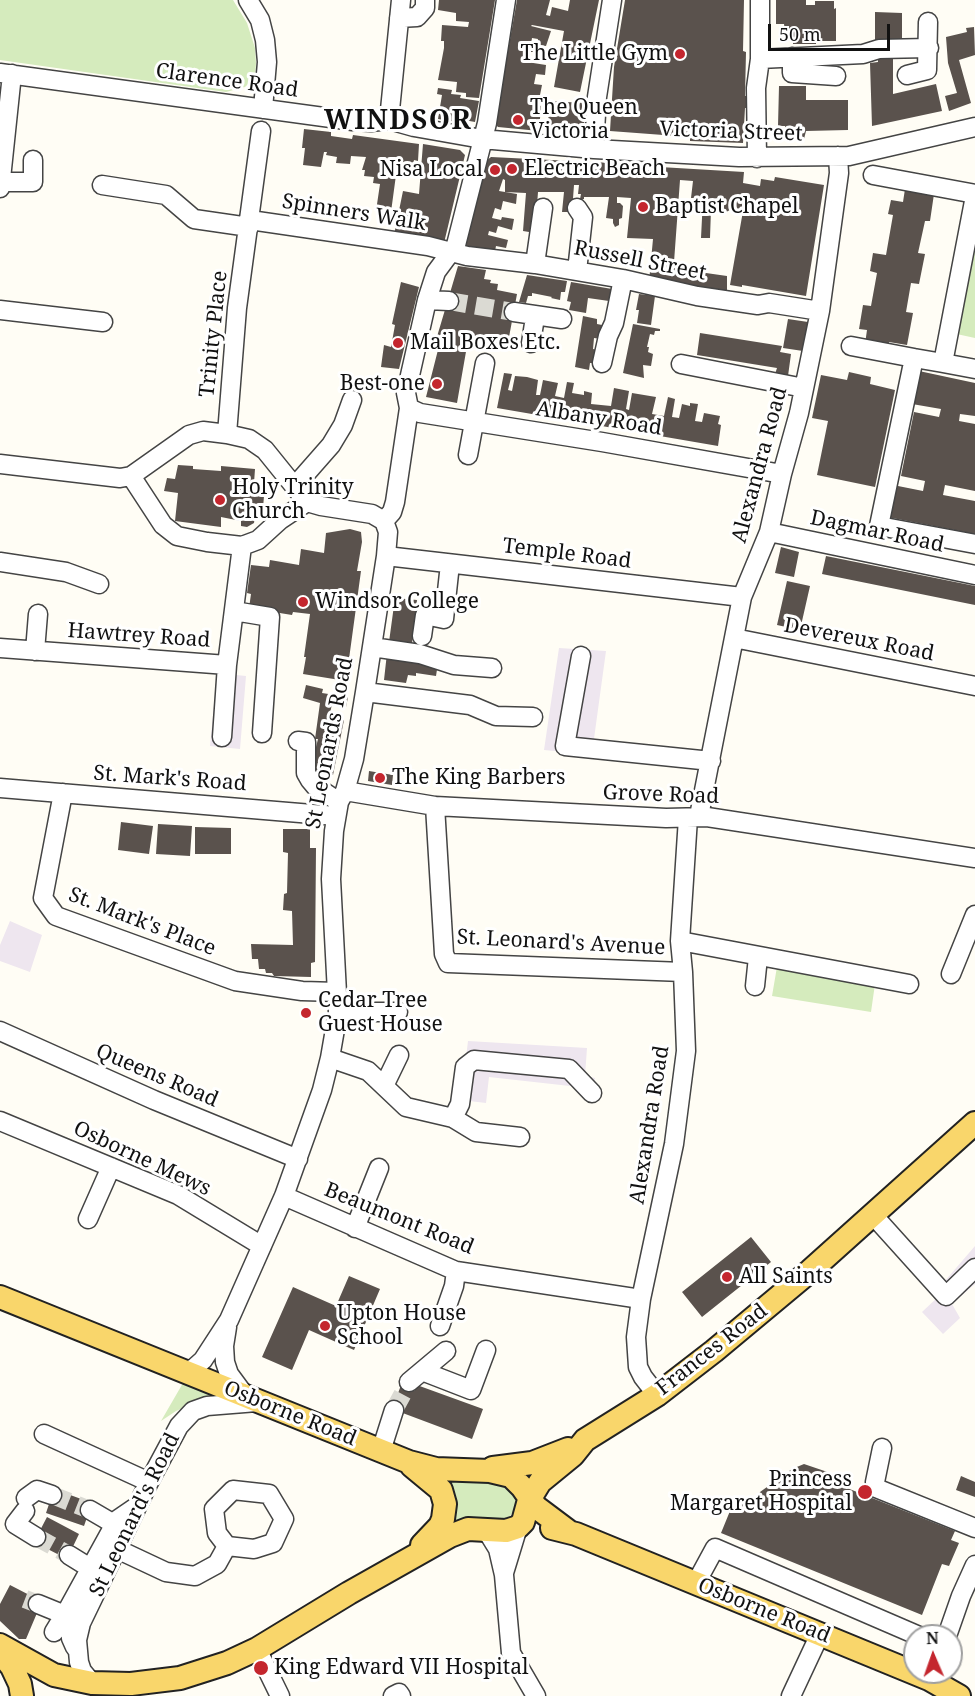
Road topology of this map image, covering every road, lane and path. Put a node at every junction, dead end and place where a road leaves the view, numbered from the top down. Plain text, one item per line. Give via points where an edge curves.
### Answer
1 (249, 0) edge
2 (425, 0) edge
3 (506, 0) edge
4 (612, 0) edge
5 (760, 0) edge
6 (400, 9) edge
7 (928, 22) dead end
8 (929, 48) junction
9 (792, 57) junction
10 (760, 59) junction
11 (6, 74) edge
12 (907, 75) dead end
13 (836, 76) dead end
14 (263, 109) junction
15 (389, 120) junction
16 (975, 127) edge
17 (261, 131) dead end
18 (482, 139) junction
19 (594, 149) junction
20 (838, 156) junction
21 (757, 158) junction
22 (33, 160) dead end
23 (873, 175) dead end
24 (1, 182) edge
25 (102, 185) dead end
26 (0, 188) edge
27 (975, 195) edge
28 (543, 208) dead end
29 (577, 208) dead end
30 (249, 223) junction
31 (452, 252) junction
32 (535, 264) junction
33 (577, 271) junction
34 (623, 279) junction
35 (428, 300) junction
36 (449, 301) tunnel mouth
37 (0, 310) edge
38 (820, 311) junction
39 (514, 312) tunnel mouth
40 (535, 316) junction
41 (562, 319) dead end
42 (103, 322) dead end
43 (531, 343) dead end
44 (851, 346) dead end
45 (914, 358) junction
46 (485, 363) dead end
47 (602, 363) dead end
48 (943, 363) junction
49 (681, 364) dead end
50 (975, 369) edge
51 (804, 388) junction
52 (352, 400) dead end
53 (409, 408) junction
54 (474, 422) junction
55 (227, 434) junction
56 (468, 455) dead end
57 (0, 464) edge
58 (782, 474) junction
59 (130, 476) junction
60 (295, 486) junction
61 (307, 501) junction
62 (384, 521) junction
63 (769, 532) junction
64 (975, 544) edge
65 (242, 546) junction
66 (386, 556) junction
67 (0, 562) edge
68 (450, 564) junction
69 (975, 575) edge
70 (99, 584) dead end
71 (742, 597) junction
72 (234, 611) junction
73 (38, 614) dead end
74 (422, 636) dead end
75 (734, 638) junction
76 (372, 647) junction
77 (0, 648) edge
78 (34, 651) junction
79 (580, 656) dead end
80 (227, 665) junction
81 (492, 668) dead end
82 (975, 686) edge
83 (365, 692) junction
84 (533, 717) dead end
85 (262, 733) dead end
86 (222, 737) dead end
87 (298, 741) dead end
88 (711, 761) junction
89 (0, 788) edge
90 (63, 793) junction
91 (340, 803) junction
92 (435, 806) junction
93 (693, 817) junction
94 (975, 858) edge
95 (975, 915) edge
96 (680, 941) junction
97 (758, 957) junction
98 (683, 972) junction
99 (951, 974) dead end
100 (909, 984) dead end
101 (755, 986) dead end
102 (337, 992) junction
103 (338, 1012) junction
104 (398, 1012) dead end
105 (0, 1031) edge
106 (399, 1055) dead end
107 (330, 1058) junction
108 (384, 1086) junction
109 (592, 1093) dead end
110 (453, 1118) junction
111 (975, 1123) edge
112 (1, 1124) edge
113 (520, 1137) dead end
114 (298, 1159) junction
115 (111, 1167) junction
116 (379, 1168) dead end
117 (284, 1196) junction
118 (873, 1215) junction
119 (88, 1219) dead end
120 (355, 1228) junction
121 (262, 1246) junction
122 (975, 1268) edge
123 (456, 1271) junction
124 (0, 1297) edge
125 (642, 1299) junction
126 (229, 1320) junction
127 (440, 1326) dead end
128 (486, 1350) dead end
129 (446, 1351) dead end
130 (185, 1372) junction
131 (657, 1395) junction
132 (252, 1399) junction
133 (394, 1410) tunnel mouth
134 (44, 1434) dead end
135 (585, 1440) junction
136 (882, 1448) dead end
137 (381, 1451) junction
138 (409, 1462) junction
139 (476, 1470) junction
140 (149, 1482) junction
141 (52, 1495) tunnel mouth
142 (529, 1500) junction
143 (138, 1506) junction
144 (90, 1510) tunnel mouth
145 (114, 1524) junction
146 (518, 1527) junction
147 (975, 1528) edge
148 (484, 1530) junction
149 (568, 1531) junction
150 (36, 1537) tunnel mouth
151 (227, 1546) dead end
152 (117, 1549) junction
153 (69, 1555) tunnel mouth
154 (398, 1565) junction
155 (975, 1565) edge
156 (90, 1568) junction
157 (504, 1575) junction
158 (696, 1583) junction
159 (38, 1604) tunnel mouth
160 (67, 1612) junction
161 (951, 1624) edge
162 (903, 1629) edge
163 (54, 1632) dead end
164 (820, 1634) junction
165 (0, 1645) edge
166 (257, 1649) junction
167 (77, 1651) junction
168 (0, 1652) edge
169 (903, 1665) edge
170 (942, 1684) edge
171 (139, 1688) edge
172 (99, 1689) edge
173 (22, 1696) edge
174 (280, 1696) edge
175 (393, 1696) edge
176 (401, 1696) edge
177 (536, 1696) edge
178 (791, 1696) edge
179 (959, 1696) edge

1 - 14 street via 265,40
2 - 6 street via 425,8 417,17
3 - 18 street, St Leonards Road
4 - 19 street via 597,97
5 - 10 street
6 - 15 street
7 - 8 street
8 - 9 street
8 - 12 street via 927,70
9 - 10 street
9 - 13 street via 792,73
10 - 21 street via 751,88
11 - 14 street, Clarence Road
11 - 24 street
14 - 15 street, Clarence Road via 353,121
15 - 18 street, Clarence Road
16 - 20 street, Victoria Street
17 - 30 street, Trinity Place
18 - 19 street, Victoria Street
18 - 31 street, St Leonards Road
19 - 21 street, Victoria Street
20 - 21 street, Victoria Street
20 - 38 street, Alexandra Road via 839,173 828,205
22 - 24 street via 33,182
23 - 27 street
24 - 26 street
25 - 30 street, Spinners Walk via 166,195 194,219
27 - 48 street
28 - 32 street
29 - 33 street via 583,217
30 - 31 street, Spinners Walk
30 - 55 street, Trinity Place via 237,308
31 - 32 street, Russell Street
31 - 35 street, St Leonards Road via 436,272
32 - 33 street, Russell Street
33 - 34 street, Russell Street
34 - 38 street, Russell Street via 696,296
34 - 47 street
35 - 36 street
35 - 53 street, St Leonards Road via 407,384
37 - 42 street
38 - 51 street, Alexandra Road
39 - 40 street
40 - 41 street
40 - 43 street
44 - 45 street
45 - 48 street
45 - 64 street via 879,526
46 - 54 street
48 - 50 street
49 - 51 street
51 - 58 street, Alexandra Road
52 - 60 street via 344,425 331,445
53 - 54 street, Albany Road
53 - 62 street, St Leonards Road via 395,502
54 - 56 street
54 - 58 street, Albany Road
55 - 59 street via 203,431 189,435
55 - 60 street via 249,439 265,450
57 - 59 street
58 - 63 street, Alexandra Road
59 - 65 street via 162,525 177,536
60 - 61 street
61 - 62 street via 372,514
61 - 65 street via 258,540
62 - 66 street, St Leonards Road via 388,532
63 - 69 street, Dagmar Road
63 - 71 street, Alexandra Road
65 - 72 street, Hawtrey Road
66 - 68 street, Temple Road
66 - 76 street, St Leonards Road
67 - 70 street via 66,572
68 - 71 street, Temple Road
68 - 74 street via 444,619 425,615
71 - 75 street, Alexandra Road
72 - 80 street, Hawtrey Road
72 - 85 street via 270,617
73 - 78 street
75 - 82 street, Devereux Road
75 - 88 street, Alexandra Road
76 - 81 street via 420,654 454,665
76 - 83 street, St Leonards Road
77 - 78 street, Hawtrey Road
78 - 80 street, Hawtrey Road
79 - 88 street via 565,746
80 - 86 street
83 - 84 street via 470,705 496,716
83 - 91 street, St Leonards Road via 354,759
87 - 91 street via 306,742 306,773 310,780
88 - 93 street, Alexandra Road
89 - 90 street, St. Mark's Road
90 - 91 street, St. Mark's Road
90 - 102 street, St. Mark's Place via 43,898 56,916 235,981
91 - 92 street, Grove Road
91 - 102 street, St Leonards Road via 331,879
92 - 93 street, Grove Road
92 - 98 street, St. Leonard's Avenue via 444,954 448,963
93 - 94 street, Grove Road
93 - 96 street, Alexandra Road
95 - 99 street
96 - 97 street
96 - 98 street, Alexandra Road
97 - 100 street
97 - 101 street
98 - 125 street, Alexandra Road via 686,1051 674,1144
102 - 103 street, St Leonards Road
103 - 104 street
103 - 107 street, St Leonards Road
105 - 114 street, Queens Road
106 - 108 street
107 - 108 street via 368,1071
107 - 114 street, St Leonards Road
108 - 110 street via 406,1107
109 - 110 street via 569,1070 474,1060 465,1067 460,1104
110 - 113 street via 476,1132
111 - 118 main road, Frances Road
112 - 115 street, Osborne Mews
114 - 117 street, St Leonards Road
115 - 119 street
115 - 121 street, Osborne Mews via 178,1195
116 - 120 street
117 - 120 street, Beaumont Road
117 - 121 street, St Leonards Road
118 - 122 street via 946,1296
118 - 131 main road, Frances Road via 810,1272
120 - 123 street, Beaumont Road
121 - 126 street, St Leonards Road
123 - 125 street, Beaumont Road
123 - 127 street
124 - 130 main road, Osborne Road
125 - 131 street, Alexandra Road via 636,1337 638,1366
126 - 130 street, St Leonards Road via 203,1360
126 - 132 street, St Leonards Road via 225,1362 229,1374
128 - 129 street via 471,1390 415,1377
130 - 132 main road, Osborne Road
131 - 135 main road, Frances Road
132 - 137 main road, Osborne Road
132 - 140 street, St Leonard's Road via 194,1411 179,1426
133 - 137 street
134 - 140 street
135 - 139 main road via 532,1462
135 - 142 main road, Frances Road via 573,1455 546,1475
136 - 147 street via 876,1488
137 - 138 main road, Osborne Road
138 - 139 main road, Osborne Road via 436,1469
138 - 154 main road via 441,1490 445,1512 432,1536
139 - 142 main road, Osborne Road via 511,1476
140 - 143 street, St Leonard's Road
141 - 150 street via 37,1490 15,1524
142 - 146 main road, Frances Road via 525,1518
142 - 149 main road, Osborne Road
143 - 145 street
143 - 152 street, St Leonard's Road
144 - 145 street
145 - 156 street
146 - 148 main road, Osborne Road
146 - 149 main road, Osborne Road
146 - 157 street
148 - 154 main road, Osborne Road via 460,1532
148 - 157 street via 498,1549
149 - 158 main road, Osborne Road
151 - 152 street via 217,1564 195,1576 166,1572
152 - 167 street, St Leonard's Road via 81,1623
153 - 156 street
154 - 166 main road
155 - 161 street
156 - 160 street
157 - 177 street via 511,1653
158 - 162 street via 715,1548
158 - 164 main road, Osborne Road
159 - 160 street
160 - 163 street
160 - 167 street via 70,1638
164 - 169 main road, Osborne Road
164 - 178 street
165 - 172 main road via 54,1675
166 - 171 main road via 227,1663
166 - 174 street
167 - 172 street via 82,1671
168 - 173 main road via 12,1667
170 - 179 main road, Osborne Road
171 - 172 main road
175 - 176 street

